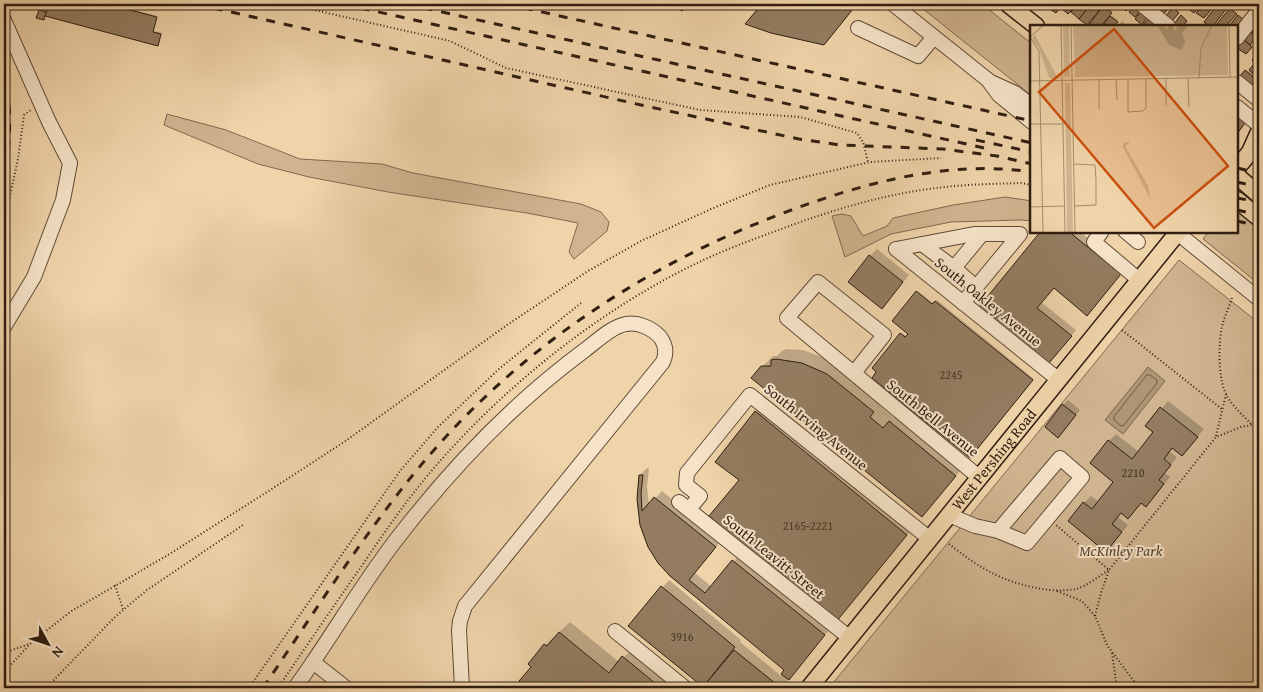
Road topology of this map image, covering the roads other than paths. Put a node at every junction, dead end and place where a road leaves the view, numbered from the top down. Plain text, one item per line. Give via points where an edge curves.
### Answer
1 (893, 4) edge
2 (1008, 4) edge
3 (1140, 4) edge
4 (1259, 10) edge
5 (4, 20) edge
6 (1035, 25) edge
7 (1167, 25) edge
8 (858, 28) dead end
9 (934, 37) junction
10 (1238, 37) edge
11 (988, 80) junction
12 (1238, 83) edge
13 (1259, 100) edge
14 (1030, 104) edge
15 (1238, 108) edge
16 (1030, 120) edge
17 (1259, 125) edge
18 (1259, 131) edge
19 (1238, 153) edge
20 (1238, 167) edge
21 (1238, 177) edge
22 (1238, 192) edge
23 (1259, 195) edge
24 (1238, 201) edge
25 (1259, 208) edge
26 (1259, 218) edge
27 (1101, 232) edge
28 (1126, 232) edge
29 (1178, 232) edge
30 (982, 234) junction
31 (1138, 242) dead end
32 (922, 244) junction
33 (954, 268) junction
34 (1140, 280) junction
35 (976, 287) junction
36 (1259, 299) edge
37 (964, 303) junction
38 (4, 327) edge
39 (854, 372) junction
40 (1059, 380) junction
41 (980, 478) junction
42 (684, 506) joint
43 (949, 515) junction
44 (998, 532) junction
45 (930, 539) junction
46 (615, 631) dead end
47 (850, 638) junction
48 (314, 662) junction
49 (295, 688) edge
50 (346, 688) edge
51 (462, 688) edge
52 (685, 688) edge
53 (809, 688) edge

1 - 9 street
2 - 6 main road
3 - 7 street
4 - 10 street
5 - 38 street via 70,163 63,200 34,277
8 - 9 street via 918,56
9 - 11 street
11 - 14 street
11 - 16 street via 999,95
12 - 13 street
15 - 17 street
18 - 19 main road
18 - 20 main road via 1250,152
21 - 23 main road
22 - 25 main road
24 - 26 main road
27 - 34 street via 1094,242
28 - 31 street
29 - 34 main road, West Pershing Road
29 - 36 street
30 - 32 street
30 - 33 street
30 - 35 street via 1020,234
32 - 33 street
32 - 37 street, South Oakley Avenue via 896,249
33 - 35 street
34 - 40 main road, West Pershing Road
35 - 37 street
37 - 40 street, South Oakley Avenue
39 - 39 street, South Bell Avenue via 884,335 818,282 787,318
39 - 41 street, South Bell Avenue
40 - 41 main road, West Pershing Road
41 - 43 main road, West Pershing Road
42 - 45 street, South Irving Avenue via 700,496 686,485 687,473 750,395
42 - 47 street, South Leavitt Street
43 - 44 street
43 - 45 main road, West Pershing Road
44 - 44 street via 1027,543 1082,477 1060,458
45 - 47 main road, West Pershing Road
46 - 52 street
47 - 53 main road, West Pershing Road
48 - 49 street
48 - 50 street
48 - 51 street via 380,561 422,507 513,408 610,331 628,323 646,327 664,343 666,353 663,362 466,606 460,621

